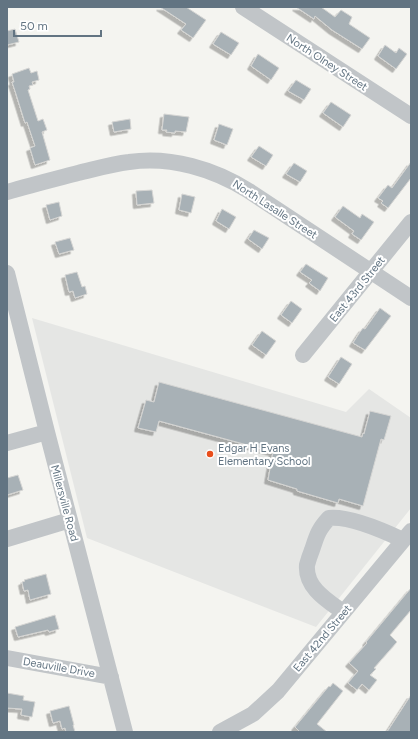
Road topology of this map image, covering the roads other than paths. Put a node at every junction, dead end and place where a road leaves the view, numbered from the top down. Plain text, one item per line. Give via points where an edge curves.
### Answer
1 (243, 7) edge
2 (411, 116) edge
3 (7, 192) edge
4 (411, 222) edge
5 (371, 272) junction
6 (7, 273) edge
7 (411, 298) edge
8 (303, 355) dead end
9 (47, 432) junction
10 (7, 443) edge
11 (70, 520) junction
12 (407, 535) edge
13 (7, 539) edge
14 (343, 612) junction
15 (7, 658) edge
16 (111, 677) junction
17 (125, 732) edge
18 (220, 732) edge

1 - 2 street, North Olney Street
3 - 5 street, North Lasalle Street via 119,163 156,161 189,165 235,182
4 - 5 street, East 43rd Street
5 - 7 street, North Lasalle Street
5 - 8 street, East 43rd Street
6 - 9 street, Millersville Road
9 - 10 street
9 - 11 street, Millersville Road
11 - 13 street
11 - 16 street, Millersville Road
12 - 14 street, East 42nd Street
12 - 14 street via 387,532 338,517 329,518 318,531 307,565 308,576 314,590
14 - 18 street, East 42nd Street via 278,691 253,714
15 - 16 street, Deauville Drive
16 - 17 street, Millersville Road

